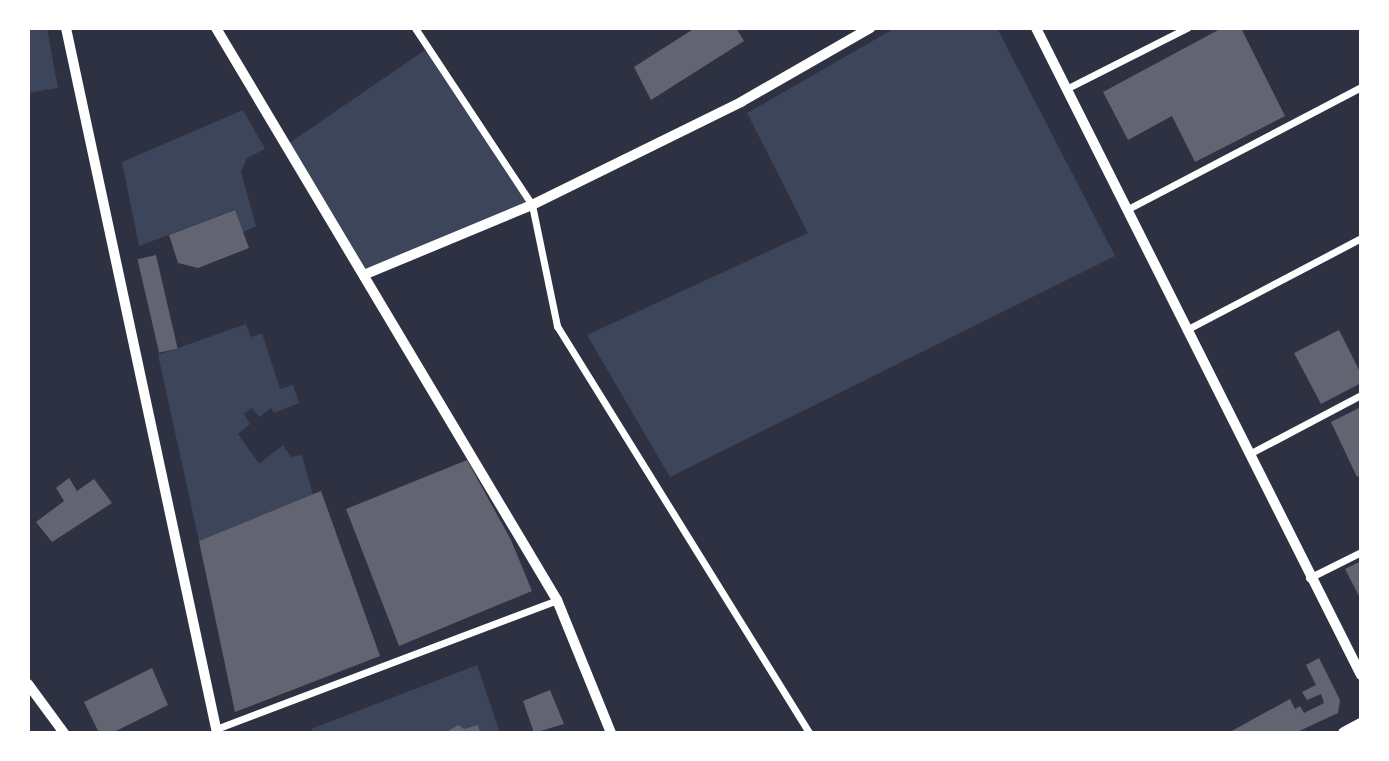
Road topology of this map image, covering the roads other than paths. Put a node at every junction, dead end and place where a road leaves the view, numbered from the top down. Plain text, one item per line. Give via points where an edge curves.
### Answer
1 (66, 28) edge
2 (216, 28) edge
3 (415, 28) edge
4 (870, 28) edge
5 (1036, 28) edge
6 (1187, 28) edge
7 (1361, 87) edge
8 (1066, 89) junction
9 (532, 205) junction
10 (1126, 210) junction
11 (1361, 238) edge
12 (366, 274) junction
13 (1186, 330) junction
14 (1361, 395) edge
15 (1249, 454) junction
16 (1361, 552) edge
17 (1309, 578) junction
18 (557, 600) junction
19 (1361, 675) edge
20 (28, 684) edge
21 (1361, 724) edge
22 (217, 731) edge
23 (64, 733) edge
24 (611, 733) edge
25 (809, 733) edge
26 (1344, 733) edge

1 - 22 main road
2 - 12 main road
3 - 9 street
4 - 9 street via 741,102
5 - 8 street
6 - 8 street
7 - 10 street
8 - 10 street
9 - 12 street
9 - 25 street via 557,326
10 - 13 street
11 - 13 street
12 - 18 main road
13 - 15 street
14 - 15 street
15 - 17 street
16 - 17 street
17 - 19 street
18 - 22 street
18 - 24 main road
20 - 23 main road
21 - 26 main road

